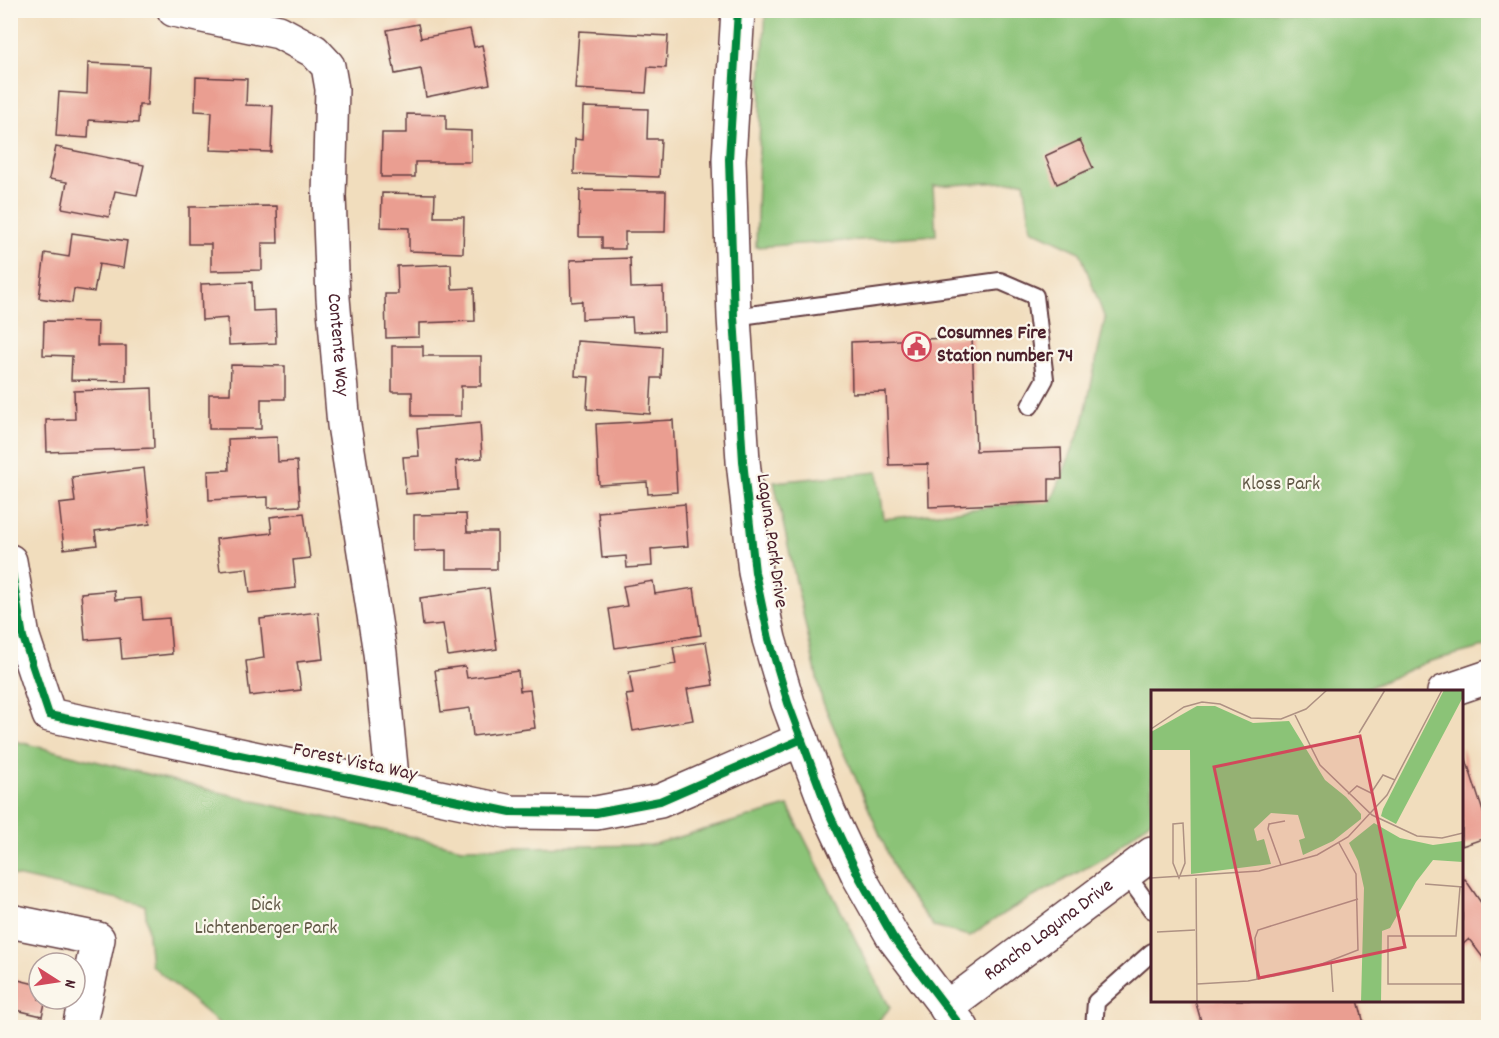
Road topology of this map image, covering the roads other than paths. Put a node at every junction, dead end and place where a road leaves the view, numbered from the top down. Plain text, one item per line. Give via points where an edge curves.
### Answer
1 (174, 10) edge
2 (738, 10) edge
3 (734, 317) junction
4 (1030, 406) dead end
5 (10, 561) edge
6 (1488, 677) edge
7 (1450, 690) edge
8 (802, 739) junction
9 (393, 788) junction
10 (1151, 855) edge
11 (1126, 874) junction
12 (1151, 909) edge
13 (10, 921) edge
14 (1151, 953) edge
15 (945, 1021) edge
16 (80, 1028) edge
17 (1094, 1028) edge

1 - 9 street, Contente Way via 279,32 314,51 328,66 332,89 332,287 344,425 380,652
2 - 3 street, Laguna Park Drive via 729,159
3 - 4 lane via 1000,281 1035,296 1045,380
3 - 8 street, Laguna Park Drive via 755,572 769,639
5 - 9 street, Forest Vista Way via 23,637 49,715
6 - 7 street
8 - 9 street, Forest Vista Way via 660,801 596,813 511,812
8 - 15 street, Laguna Park Drive via 829,813 859,877
10 - 11 street, Rancho Laguna Drive
11 - 12 lane
11 - 15 street, Rancho Laguna Drive
13 - 16 street via 98,939
14 - 17 lane via 1096,1002

